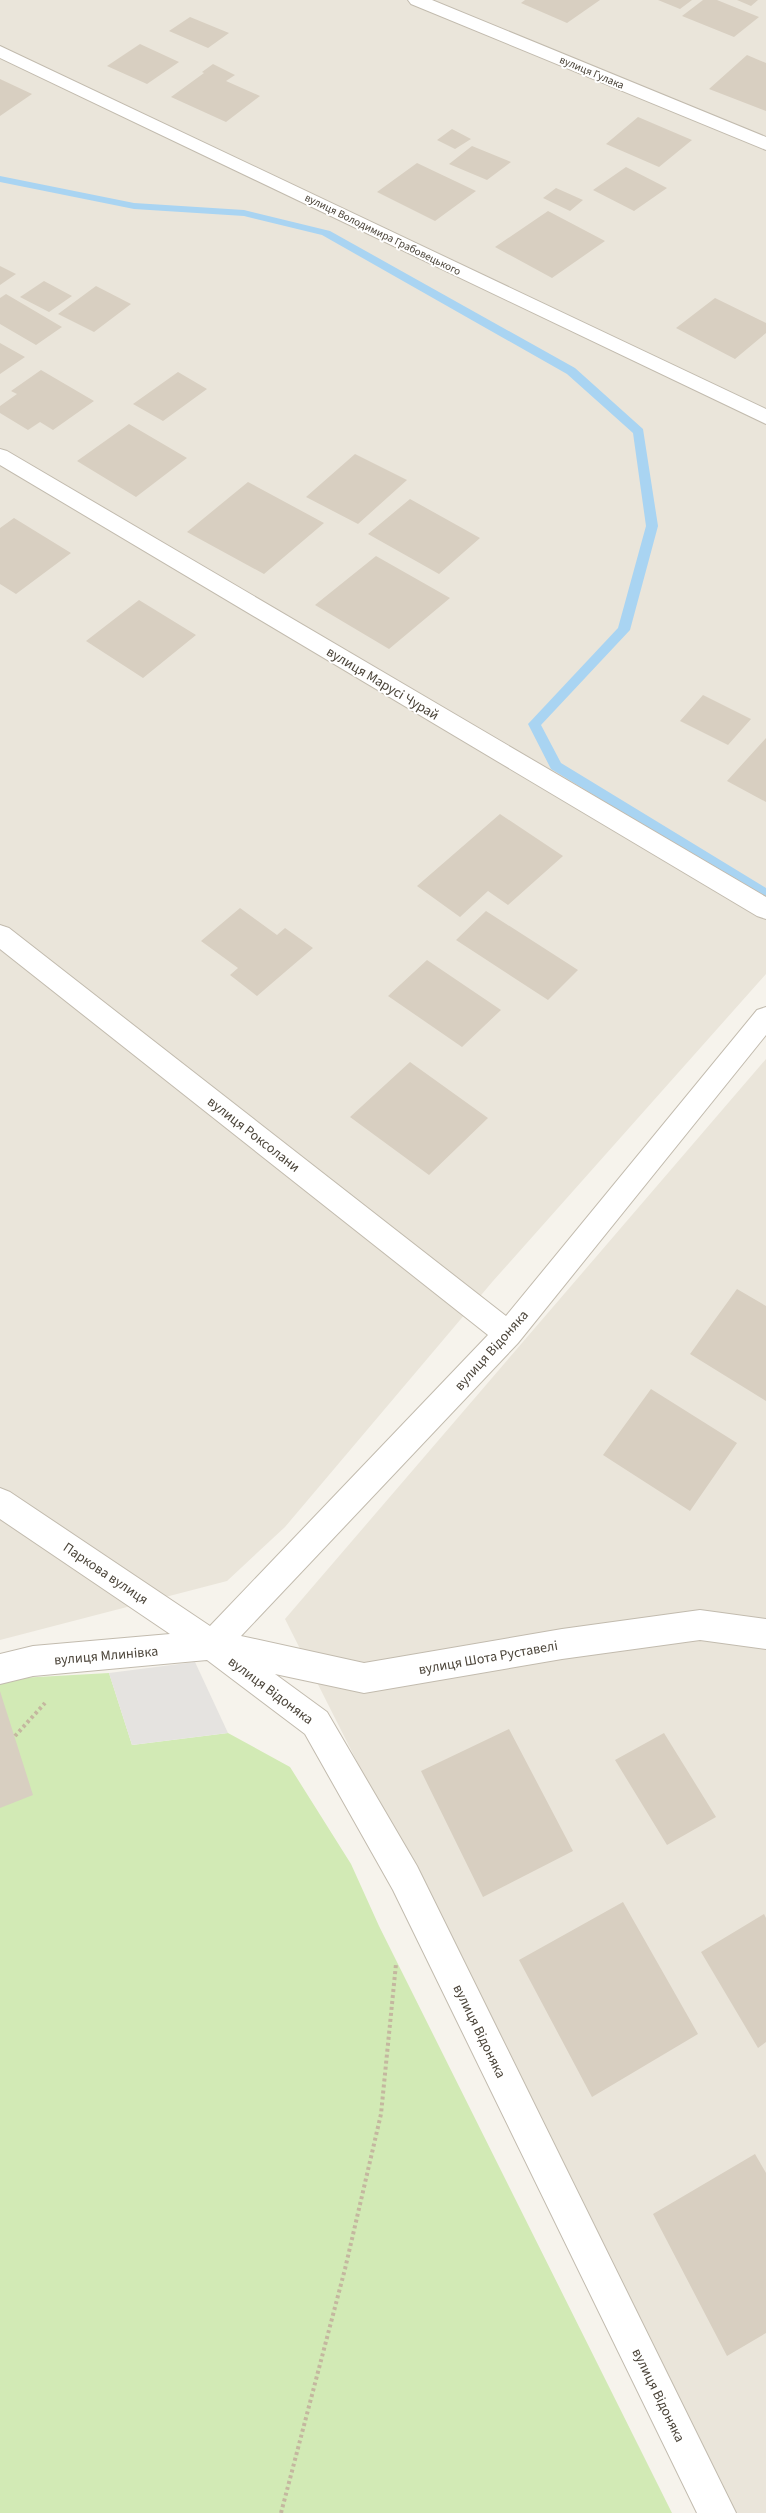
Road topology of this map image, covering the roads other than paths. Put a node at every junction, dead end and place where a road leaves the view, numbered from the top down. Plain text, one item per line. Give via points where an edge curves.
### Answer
1 (417, 0) edge
2 (0, 51) edge
3 (766, 144) edge
4 (766, 417) edge
5 (0, 456) edge
6 (766, 909) edge
7 (0, 934) edge
8 (766, 1018) edge
9 (508, 1334) junction
10 (0, 1502) edge
11 (766, 1634) edge
12 (212, 1645) junction
13 (0, 1669) edge
14 (717, 2513) edge

1 - 3 street, вулиця Гулака
2 - 4 street, вулиця Володимира Грабовецького
5 - 6 street, вулиця Марусі Чурай
7 - 9 street, вулиця Роксолани
8 - 9 street, вулиця Відоняка
9 - 12 street, вулиця Відоняка
10 - 12 street, Паркова вулиця
11 - 12 street, вулиця Шота Руставелі via 700,1625 562,1644 364,1678
12 - 13 street, вулиця Млинівка via 33,1661
12 - 14 street, вулиця Відоняка via 316,1723 405,1878

